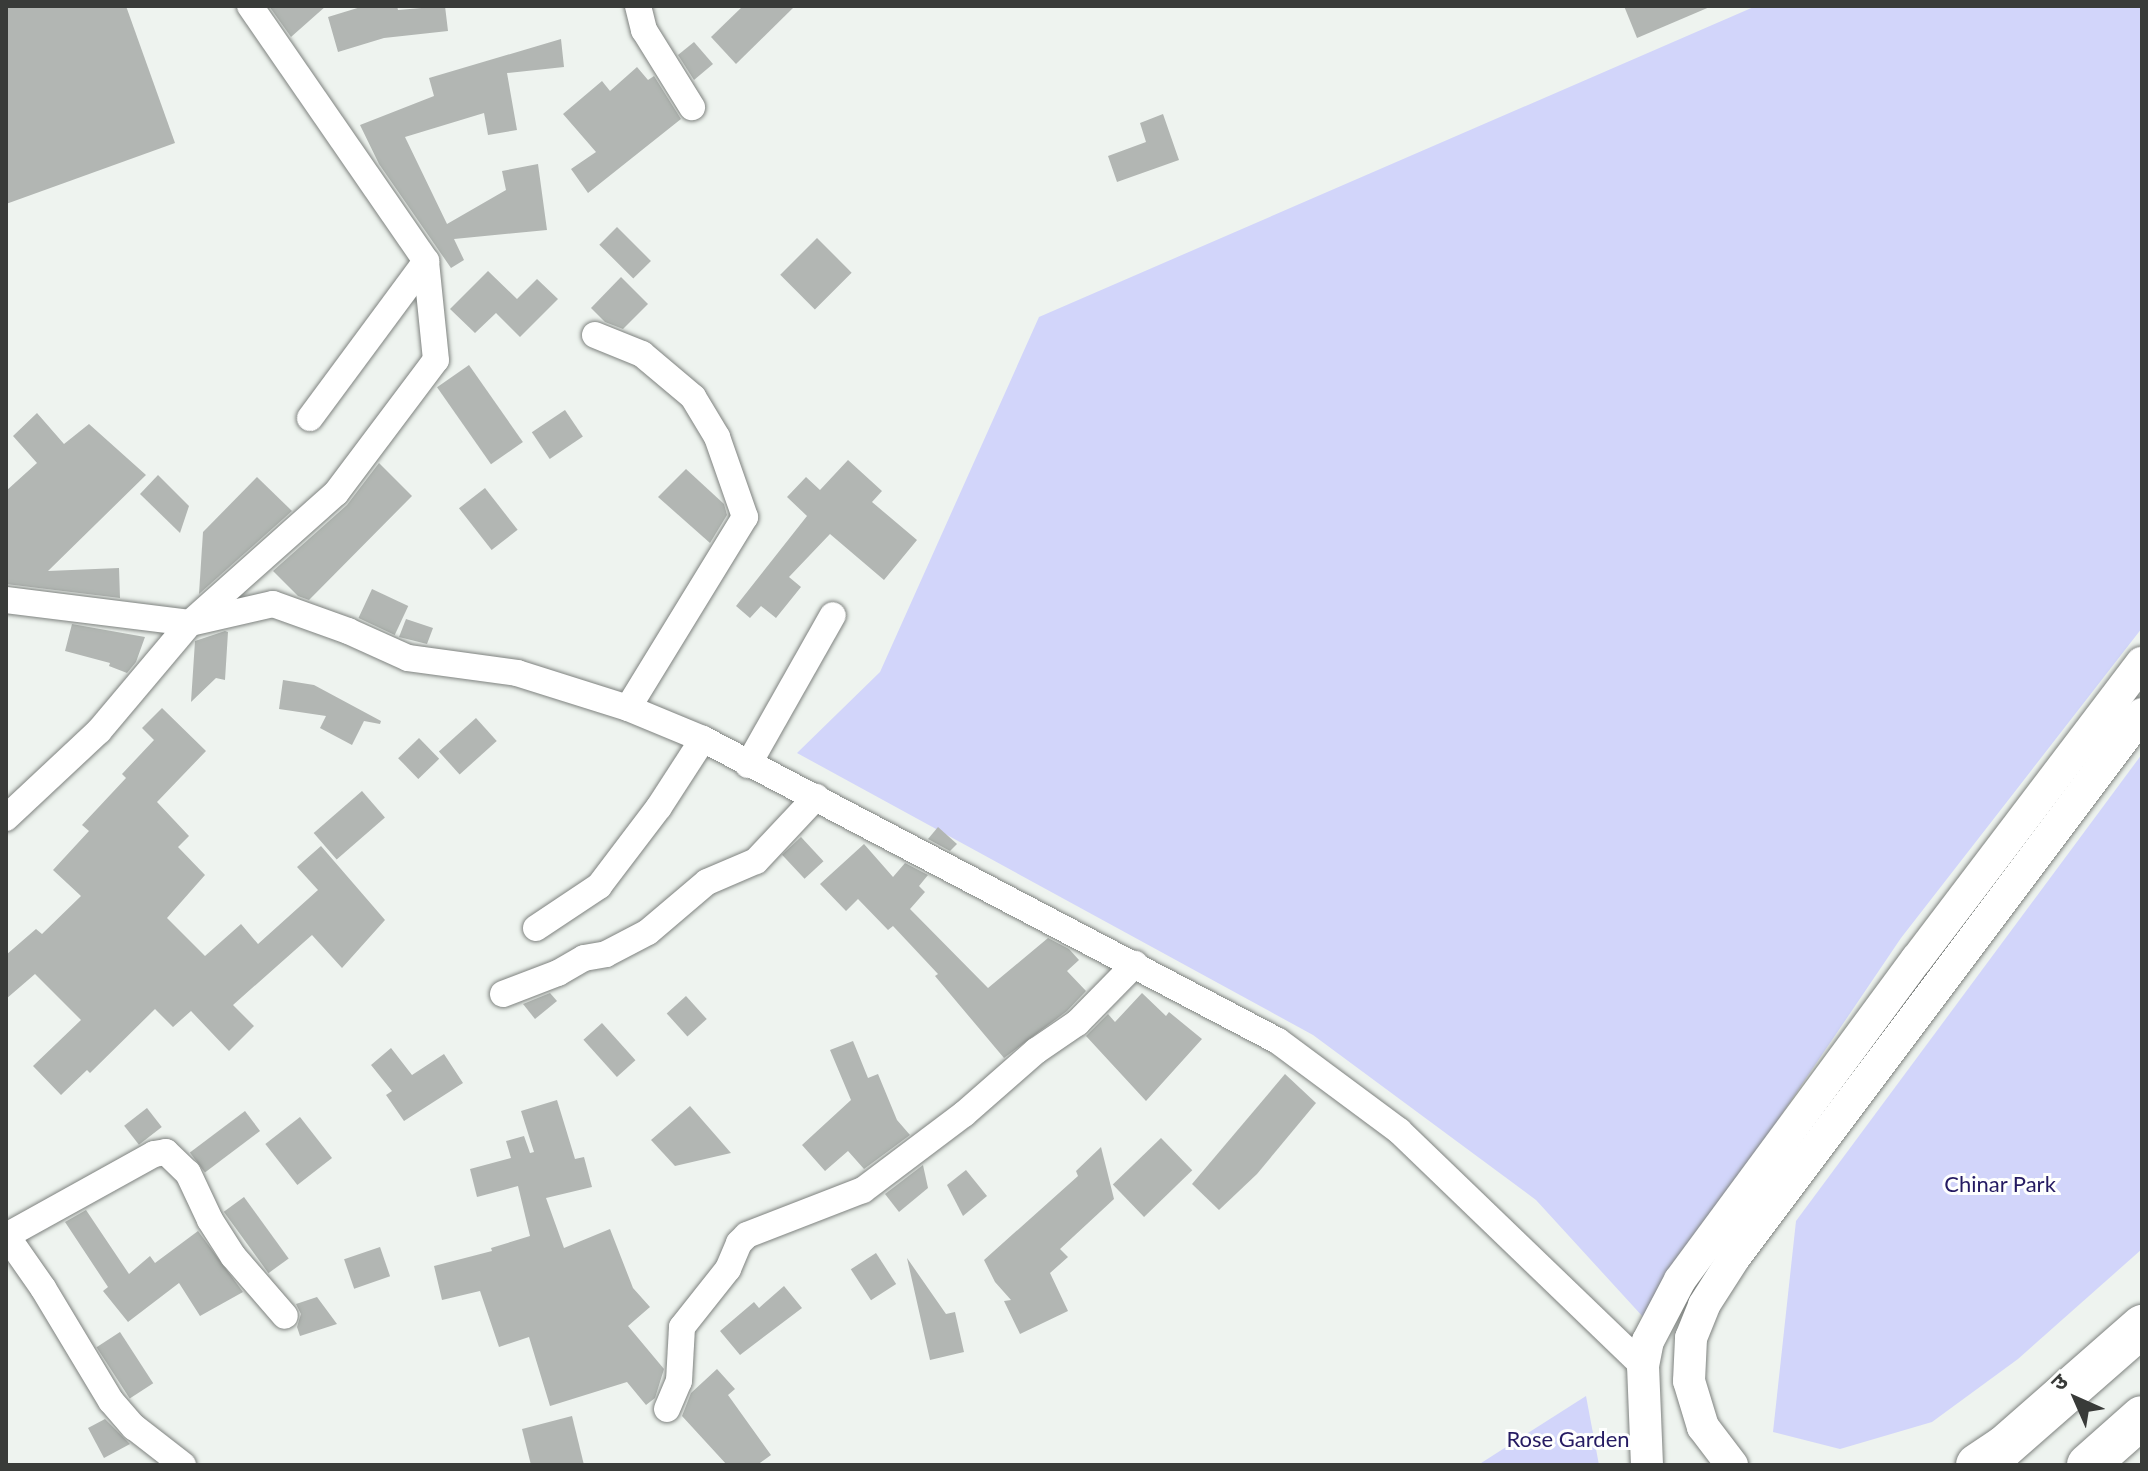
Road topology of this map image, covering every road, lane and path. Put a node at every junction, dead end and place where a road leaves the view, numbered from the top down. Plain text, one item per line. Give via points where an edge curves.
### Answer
1 (250, 6) edge
2 (638, 6) edge
3 (692, 107) dead end
4 (426, 261) junction
5 (595, 335) dead end
6 (310, 418) dead end
7 (6, 600) edge
8 (833, 615) dead end
9 (190, 623) junction
10 (2142, 663) edge
11 (628, 708) junction
12 (2142, 714) edge
13 (703, 739) junction
14 (748, 765) junction
15 (816, 797) junction
16 (6, 818) edge
17 (536, 928) dead end
18 (1135, 964) junction
19 (503, 994) dead end
20 (6, 1236) edge
21 (285, 1316) dead end
22 (2142, 1326) edge
23 (1643, 1366) junction
24 (667, 1409) dead end
25 (2142, 1417) edge
26 (183, 1465) edge
27 (1647, 1465) edge
28 (1732, 1465) edge
29 (1977, 1465) edge
30 (2088, 1465) edge

1 - 4 street
2 - 3 street via 644,30
4 - 6 street
4 - 9 street via 436,360 336,493
5 - 11 street via 642,354 693,397 717,437 745,517
7 - 9 street
8 - 14 street
9 - 11 street via 273,604 408,658 517,673
9 - 16 street via 99,731
10 - 23 street via 1680,1280 1648,1341
11 - 13 street
12 - 28 street via 1704,1305 1691,1338 1689,1381 1703,1427
13 - 14 street
13 - 17 street via 599,886
14 - 15 street
15 - 18 street
15 - 19 street via 756,861 707,882 648,932
18 - 23 street via 1278,1041 1399,1131
18 - 24 street via 1077,1023 863,1190 747,1235 728,1269 682,1327 679,1381
20 - 21 street via 166,1152 188,1173 233,1256
20 - 26 street via 111,1401 134,1427
22 - 29 main road
23 - 27 street
25 - 30 main road

